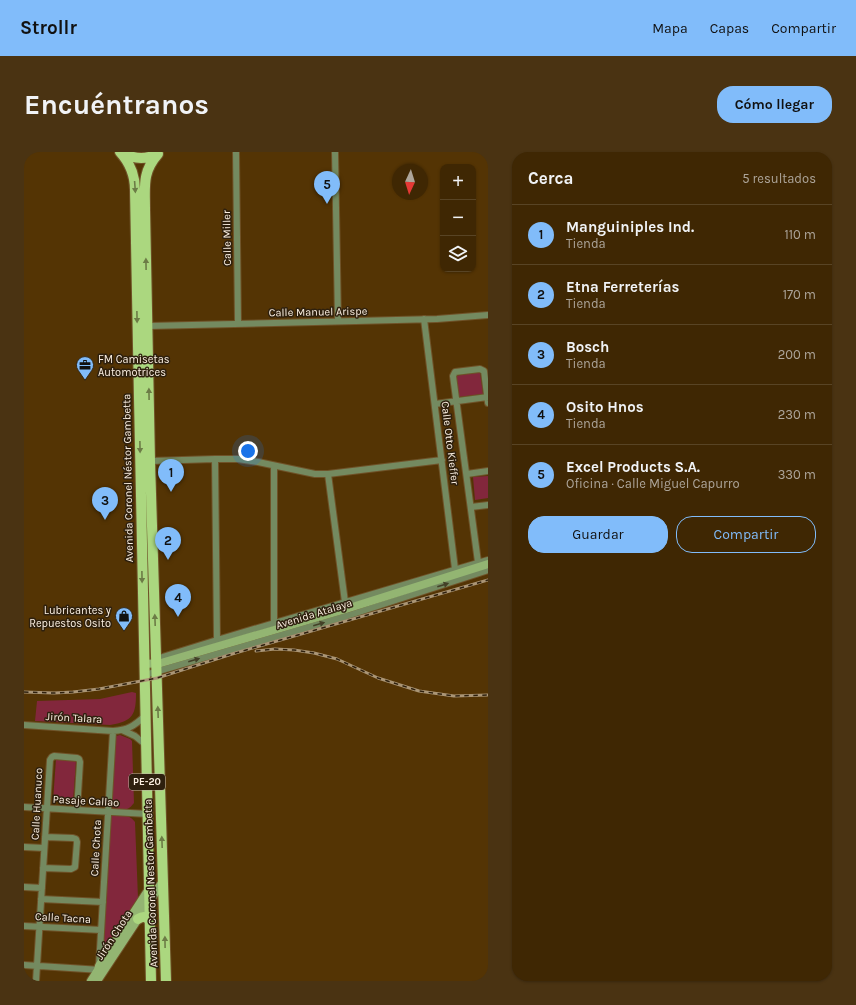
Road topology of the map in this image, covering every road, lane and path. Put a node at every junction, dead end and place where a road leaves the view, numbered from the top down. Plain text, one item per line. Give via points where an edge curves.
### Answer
1 (121, 152) edge
2 (236, 152) edge
3 (335, 152) edge
4 (159, 153) edge
5 (488, 315) edge
6 (424, 319) junction
7 (338, 321) junction
8 (238, 324) junction
9 (148, 326) junction
10 (488, 399) edge
11 (457, 401) junction
12 (435, 404) junction
13 (215, 459) junction
14 (442, 460) junction
15 (150, 461) junction
16 (274, 466) junction
17 (488, 471) edge
18 (328, 474) junction
19 (467, 474) junction
20 (488, 505) edge
21 (471, 507) junction
22 (488, 560) edge
23 (478, 562) junction
24 (488, 564) edge
25 (455, 570) junction
26 (488, 570) edge
27 (345, 602) junction
28 (274, 623) junction
29 (217, 640) junction
30 (144, 664) junction
31 (156, 665) junction
32 (145, 675) junction
33 (146, 716) junction
34 (24, 725) edge
35 (122, 730) junction
36 (113, 731) junction
37 (146, 745) junction
38 (24, 807) edge
39 (47, 808) junction
40 (77, 810) junction
41 (108, 812) junction
42 (148, 814) junction
43 (45, 837) junction
44 (24, 847) edge
45 (44, 848) junction
46 (43, 868) junction
47 (163, 881) junction
48 (24, 887) edge
49 (42, 888) junction
50 (150, 888) junction
51 (41, 898) junction
52 (150, 901) junction
53 (103, 902) junction
54 (138, 919) junction
55 (150, 923) junction
56 (24, 926) edge
57 (40, 927) junction
58 (101, 930) junction
59 (24, 965) edge
60 (37, 966) junction
61 (100, 969) junction
62 (36, 981) edge
63 (91, 981) edge
64 (97, 981) edge
65 (151, 981) edge
66 (166, 981) edge

1 - 4 main road via 133,158 146,158
1 -> 30 main road, Avenida Coronel Néstor Gambetta via 132,171 136,190
2 - 8 street, Calle Miller
3 - 7 street
9 -> 4 main road, Avenida Coronel Néstor Gambetta via 145,181 150,165
5 - 6 street, Calle Manuel Arispe
6 - 7 street, Calle Manuel Arispe
6 - 12 street, Calle Otto Kieffer
7 - 8 street, Calle Manuel Arispe
8 - 9 street, Calle Manuel Arispe
15 -> 9 main road, Avenida Coronel Néstor Gambetta
10 - 11 street
10 - 11 street via 484,371 480,369 455,372 453,376
11 - 12 street
11 - 19 street
12 - 14 street, Calle Otto Kieffer
13 - 15 street
13 - 16 street via 238,459
13 - 29 street
14 - 18 street
14 - 25 street, Calle Otto Kieffer
31 -> 15 main road, Avenida Coronel Néstor Gambetta
16 - 18 street
16 - 28 street
17 - 19 street
18 - 27 street
19 - 21 street
20 - 21 street
21 - 23 street
22 - 23 street, Avenida Atalaya
23 - 25 street, Avenida Atalaya
24 - 31 main road, Avenida Atalaya via 346,610
25 - 27 street, Avenida Atalaya
31 -> 26 street, Avenida Atalaya via 347,616
27 - 28 street, Avenida Atalaya
28 - 29 street, Avenida Atalaya
29 - 31 street, Avenida Atalaya
30 - 31 main road, Avenida Atalaya
30 - 32 main road, Avenida Coronel Nestor Gambetta / PE-20
31 - 32 street, Avenida Atalaya
47 -> 31 main road, Avenida Coronel Nestor Gambetta / PE-20
32 - 33 main road, Avenida Coronel Nestor Gambetta / PE-20
33 - 35 street, Jirón Talara via 135,725
33 - 37 main road, Avenida Coronel Nestor Gambetta / PE-20
34 - 36 street, Jirón Talara
35 - 36 street, Jirón Talara
35 - 37 street
36 - 41 street, Calle Chota
37 - 42 main road, Avenida Coronel Nestor Gambetta / PE-20
38 - 39 street, Pasaje Callao
39 - 40 street, Pasaje Callao
39 - 40 street, Calle Huanuco via 50,760 54,756 79,759
39 - 43 street, Calle Huanuco
40 - 41 street, Pasaje Callao
41 - 42 street, Pasaje Callao
41 - 53 street, Calle Chota
42 - 50 main road, Avenida Coronel Nestor Gambetta / PE-20
43 - 45 street, Calle Huanuco
43 - 46 street via 73,838 78,842 75,867
44 - 45 street
45 - 46 street, Calle Huanuco
46 - 49 street, Calle Huanuco
47 - 52 main road, Jirón Chota
66 -> 47 main road, Avenida Coronel Nestor Gambetta / PE-20
48 - 49 street
49 - 51 street, Calle Huanuco
50 - 52 main road, Avenida Coronel Nestor Gambetta / PE-20
50 - 61 main road, Jirón Chota
51 - 53 street
51 - 57 street, Calle Huanuco
52 - 54 main road, Jirón Chota
52 - 55 main road, Avenida Coronel Nestor Gambetta / PE-20
53 - 58 street, Calle Chota
54 - 55 main road via 145,917
54 - 61 main road, Jirón Chota
55 - 65 main road, Avenida Coronel Nestor Gambetta / PE-20
56 - 57 street, Calle Tacna
57 - 58 street, Calle Tacna
57 - 60 street, Calle Huanuco
58 - 61 street, Calle Chota
59 - 60 street
60 - 61 street
60 - 62 street, Calle Huanuco
61 - 63 main road, Jirón Chota
61 - 64 main road, Jirón Chota

